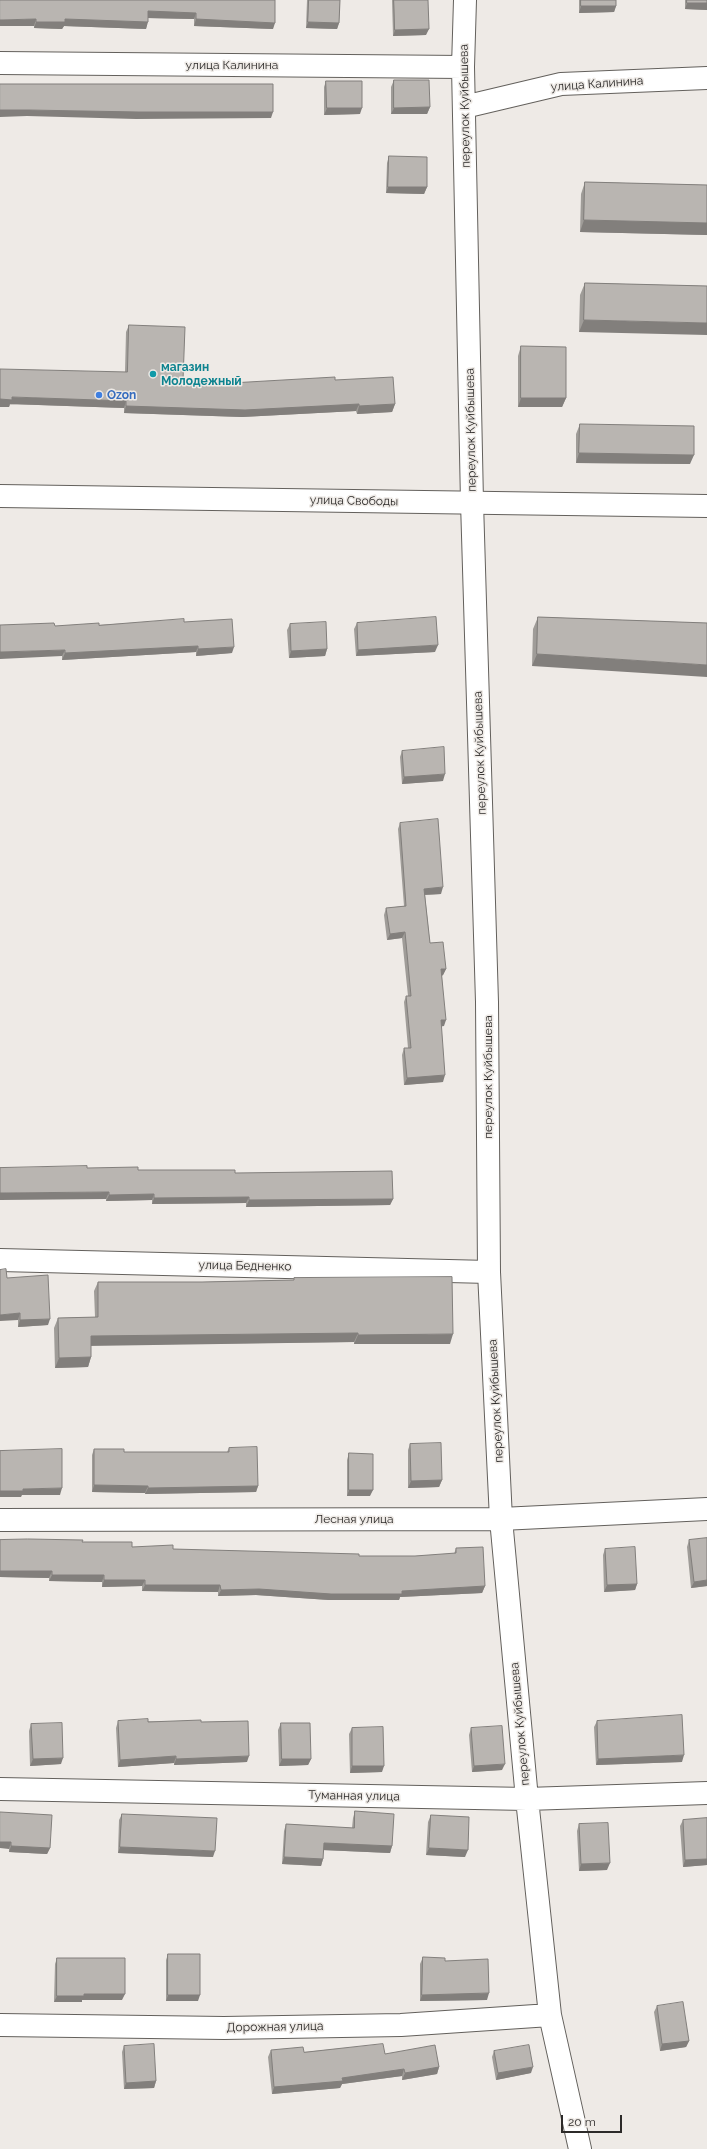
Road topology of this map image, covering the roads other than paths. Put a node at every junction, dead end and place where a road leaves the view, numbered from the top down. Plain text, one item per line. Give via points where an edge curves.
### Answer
1 (465, 0) edge
2 (0, 64) edge
3 (463, 67) junction
4 (707, 78) edge
5 (464, 107) junction
6 (0, 496) edge
7 (472, 502) junction
8 (707, 506) edge
9 (0, 1260) edge
10 (489, 1272) junction
11 (707, 1509) edge
12 (501, 1518) junction
13 (0, 1520) edge
14 (0, 1789) edge
15 (707, 1793) edge
16 (527, 1799) junction
17 (550, 2015) junction
18 (0, 2025) edge
19 (580, 2149) edge

1 - 3 street, переулок Куйбышева
2 - 3 street, улица Калинина
3 - 5 street, переулок Куйбышева
4 - 5 street, улица Калинина via 561,84
5 - 7 street, переулок Куйбышева
6 - 7 street, улица Свободы
7 - 8 street, улица Свободы
7 - 10 street, переулок Куйбышева via 487,1002
9 - 10 street, улица Бедненко
10 - 12 street, переулок Куйбышева
11 - 12 street, Лесная улица
12 - 13 street, Лесная улица
12 - 16 street, переулок Куйбышева
14 - 16 street, Туманная улица
15 - 16 street, Туманная улица
16 - 17 street, переулок Куйбышева
17 - 18 street, Дорожная улица via 401,2026 224,2028
17 - 19 street, переулок Куйбышева

